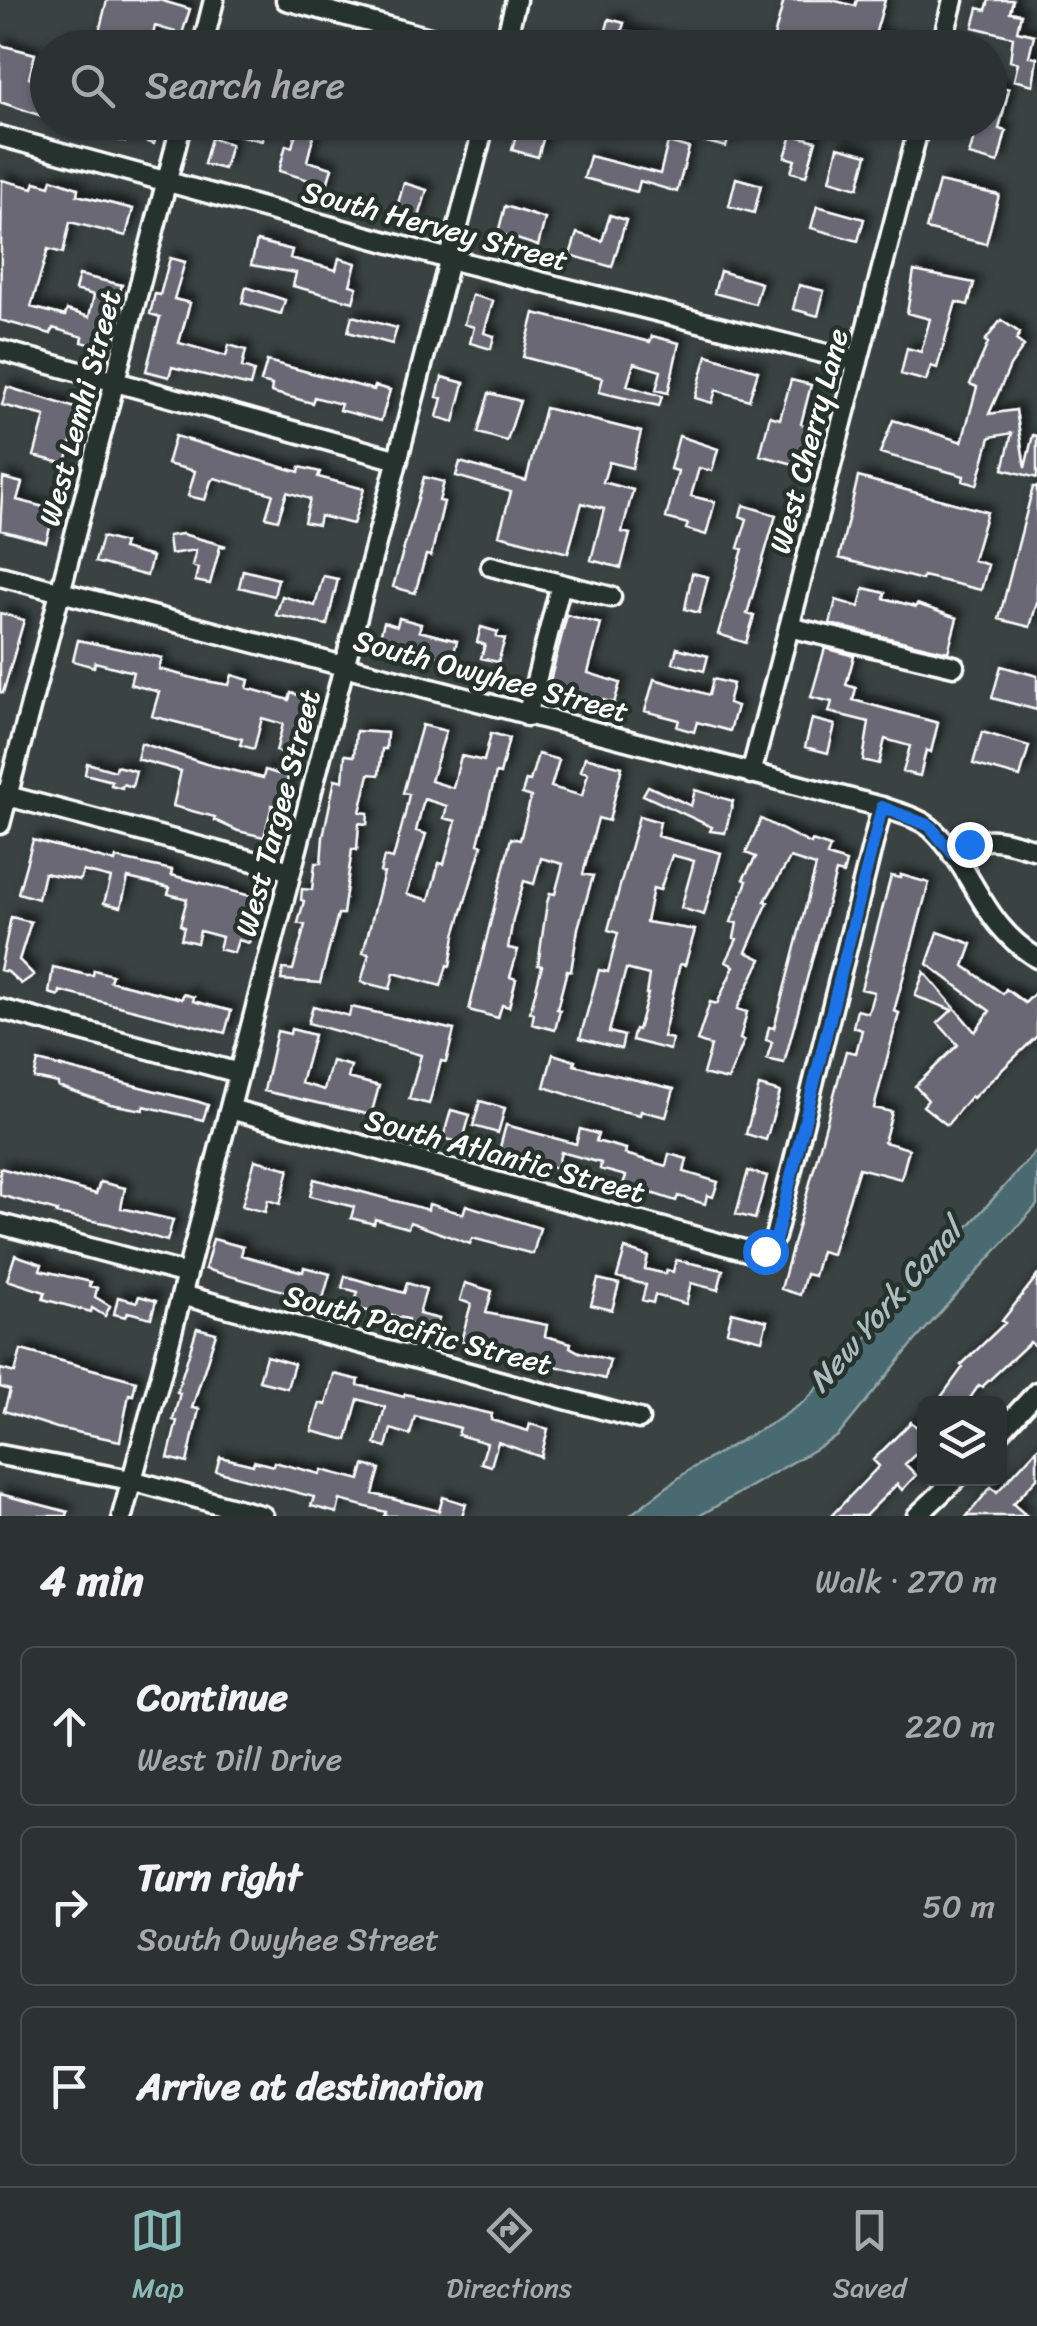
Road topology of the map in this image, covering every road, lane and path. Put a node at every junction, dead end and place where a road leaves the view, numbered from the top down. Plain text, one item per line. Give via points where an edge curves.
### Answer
1 (214, 0) edge
2 (286, 0) edge
3 (516, 0) edge
4 (953, 0) edge
5 (206, 30) edge
6 (400, 30) edge
7 (508, 30) edge
8 (945, 30) edge
9 (0, 136) edge
10 (177, 140) edge
11 (479, 140) edge
12 (915, 140) edge
13 (166, 183) junction
14 (449, 259) junction
15 (0, 350) edge
16 (858, 362) junction
17 (115, 380) junction
18 (398, 460) junction
19 (491, 566) dead end
20 (0, 576) edge
21 (561, 584) junction
22 (60, 592) junction
23 (611, 597) dead end
24 (789, 627) junction
25 (344, 666) junction
26 (954, 666) dead end
27 (527, 716) junction
28 (751, 774) junction
29 (4, 795) edge
30 (882, 807) junction
31 (0, 824) edge
32 (1037, 850) edge
33 (953, 854) junction
34 (291, 872) junction
35 (1037, 958) edge
36 (0, 1009) edge
37 (239, 1073) junction
38 (230, 1109) junction
39 (0, 1224) edge
40 (187, 1274) junction
41 (182, 1295) junction
42 (1037, 1392) edge
43 (640, 1419) dead end
44 (1007, 1424) edge
45 (0, 1455) edge
46 (131, 1480) junction
47 (948, 1486) edge
48 (122, 1516) edge
49 (263, 1516) edge
50 (917, 1516) edge

1 - 5 street
2 - 6 street
3 - 7 street
4 - 8 street
9 - 13 street, South Hervey Street
10 - 13 street, West Lemhi Street
11 - 14 street, West Targee Street
12 - 16 street, West Cherry Lane
13 - 14 street, South Hervey Street
13 - 17 street, West Lemhi Street
14 - 16 street, South Hervey Street
14 - 18 street, West Targee Street
15 - 17 street
16 - 24 street, West Cherry Lane
17 - 18 street
17 - 22 street, West Lemhi Street
18 - 25 street, West Targee Street
19 - 21 street
20 - 22 street, South Owyhee Street
21 - 23 street
21 - 27 street
22 - 25 street, South Owyhee Street
22 - 29 street, West Lemhi Street
24 - 26 street
24 - 28 street, West Cherry Lane
25 - 27 street, South Owyhee Street
25 - 34 street, West Targee Street
27 - 28 street, South Owyhee Street
28 - 30 street, South Owyhee Street
29 - 31 street, West Lemhi Street
29 - 34 street
30 - 33 street, South Owyhee Street via 930,826
30 - 38 street, South Atlantic Street via 776,1238 765,1251
32 - 33 street via 992,838
33 - 35 street, South Owyhee Street via 1003,933
34 - 37 street, West Targee Street
36 - 37 street
37 - 38 street, West Targee Street
38 - 40 street, West Targee Street
39 - 40 street
40 - 41 street, West Targee Street
41 - 43 street, South Pacific Street
41 - 46 street, West Targee Street
42 - 44 street
45 - 46 street
46 - 48 street, West Targee Street
46 - 49 street
47 - 50 street

